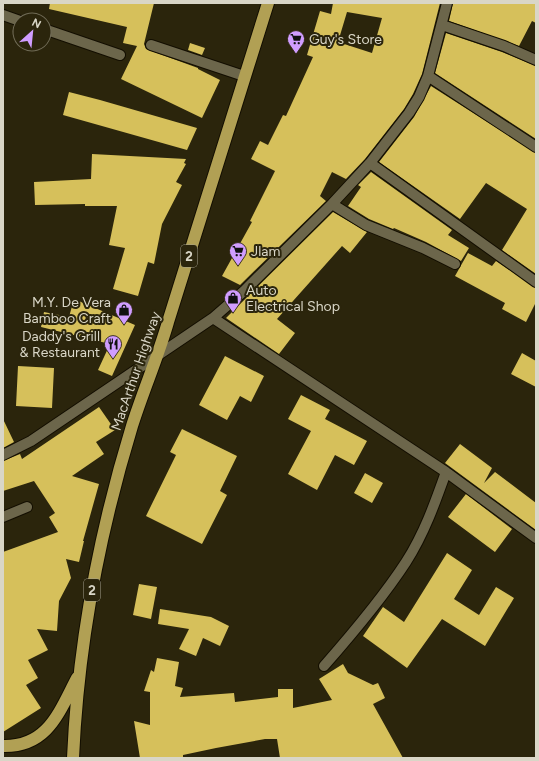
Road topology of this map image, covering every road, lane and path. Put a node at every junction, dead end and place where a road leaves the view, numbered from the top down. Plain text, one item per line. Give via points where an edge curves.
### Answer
1 (268, 3) edge
2 (447, 3) edge
3 (442, 25) junction
4 (52, 32) edge
5 (151, 45) dead end
6 (120, 55) dead end
7 (536, 60) edge
8 (244, 76) junction
9 (428, 76) junction
10 (536, 146) edge
11 (370, 163) junction
12 (332, 204) junction
13 (454, 264) dead end
14 (536, 282) edge
15 (213, 318) junction
16 (159, 353) junction
17 (3, 455) edge
18 (446, 472) junction
19 (27, 507) dead end
20 (3, 517) edge
21 (536, 538) edge
22 (324, 666) dead end
23 (79, 673) junction
24 (3, 746) edge
25 (73, 758) edge

1 - 8 highway, MacArthur Highway / 2
2 - 3 street
3 - 7 street
3 - 9 street
4 - 6 street
5 - 8 street
8 - 16 highway, MacArthur Highway / 2
9 - 10 street
9 - 11 street via 409,113
11 - 12 street
11 - 14 street
12 - 13 street via 366,225 423,248
12 - 15 street
15 - 16 street
15 - 18 street
16 - 17 street via 31,441
16 - 23 highway, MacArthur Highway / 2 via 133,426 109,508 92,587
18 - 21 street
18 - 22 street via 430,515 407,561 371,611
19 - 20 street
23 - 24 highway via 53,723 39,737 18,746
23 - 25 highway, MacArthur Highway / 2

